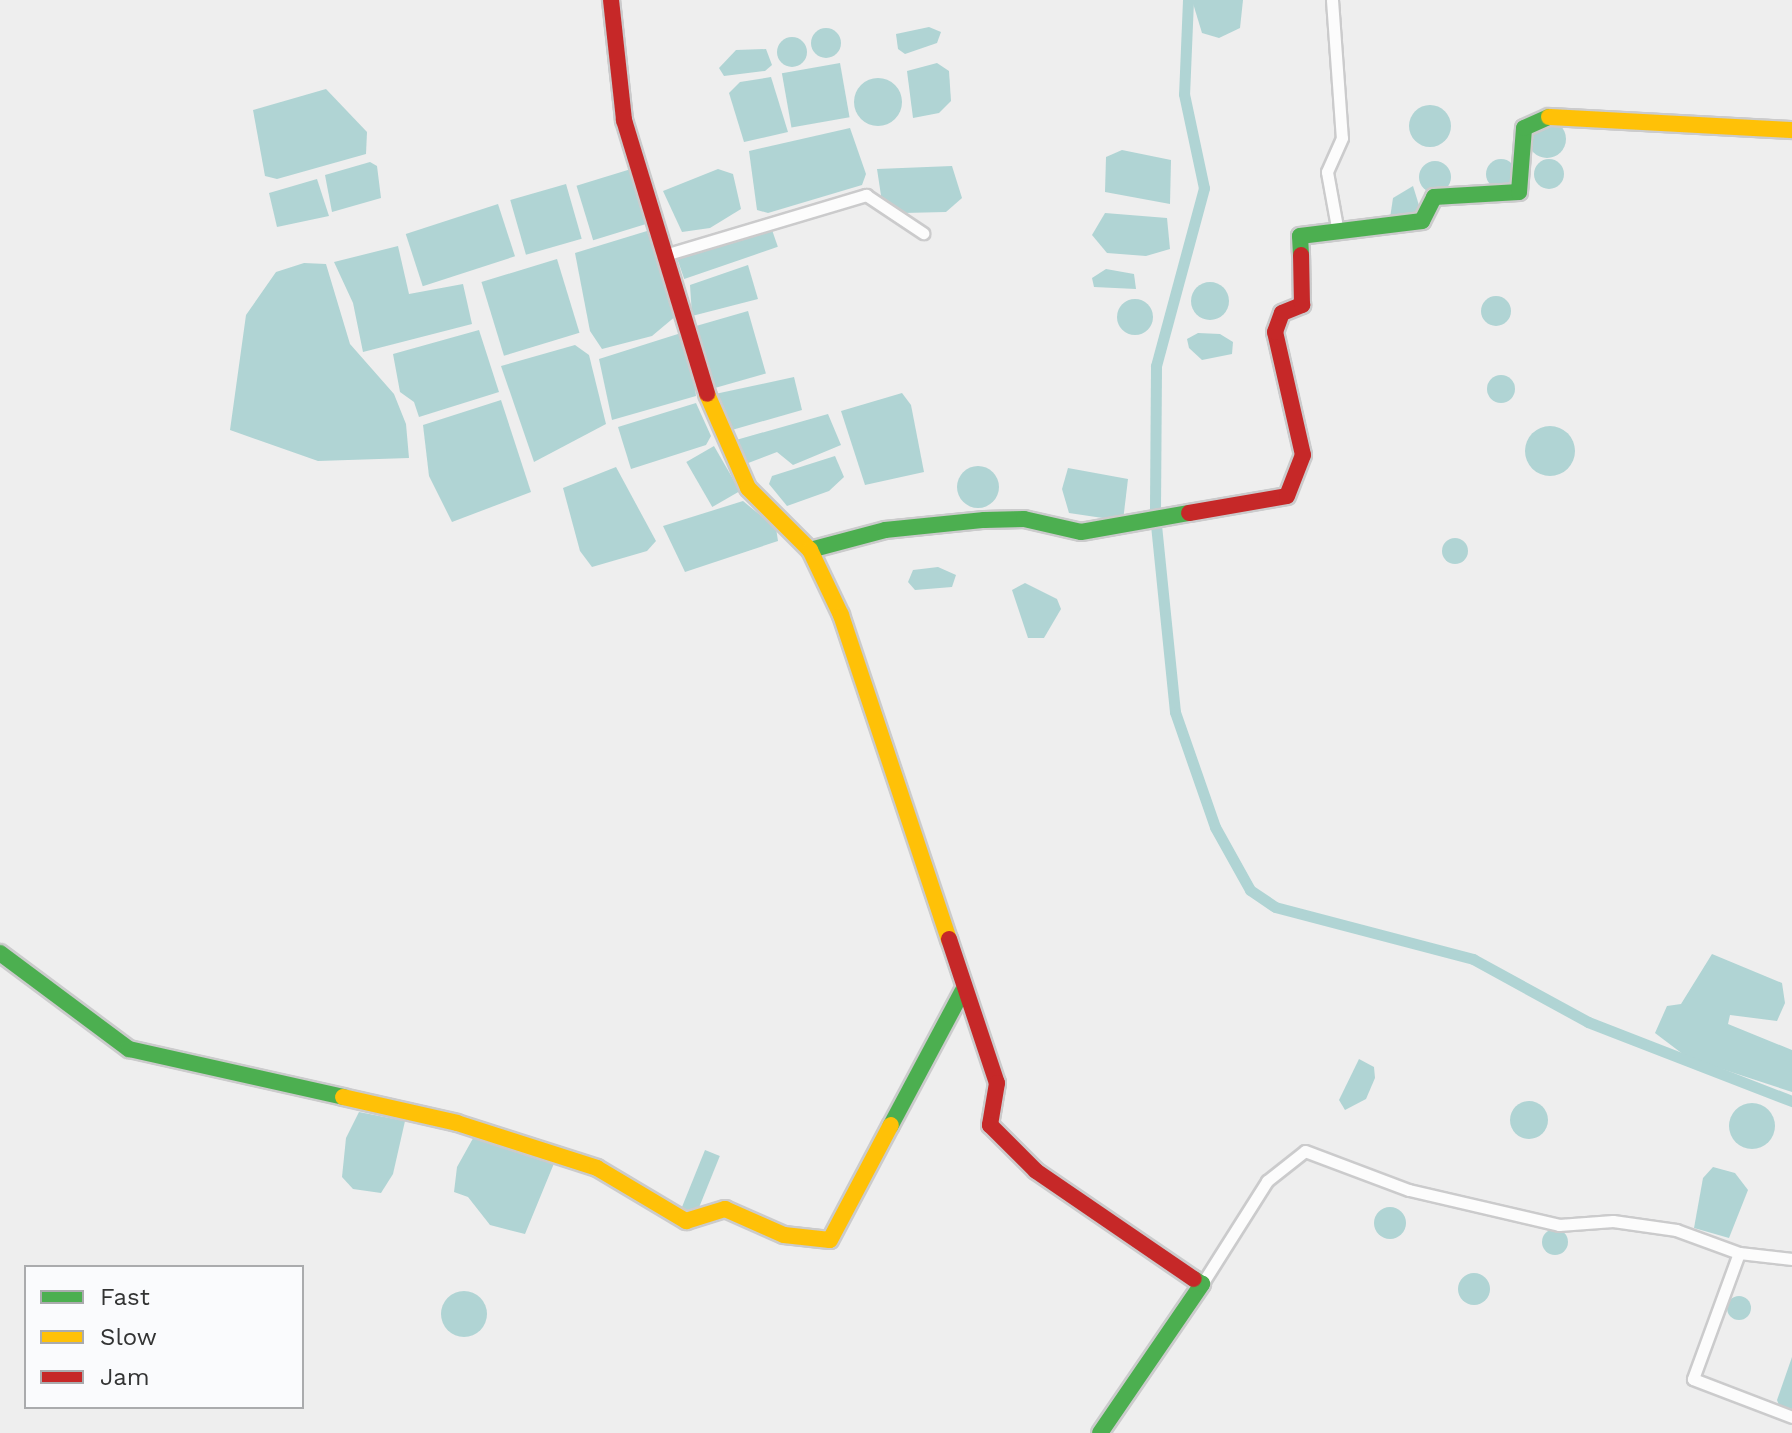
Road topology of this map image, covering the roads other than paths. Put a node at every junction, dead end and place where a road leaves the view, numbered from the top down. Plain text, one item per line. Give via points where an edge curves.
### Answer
1 (611, 0) edge
2 (1332, 0) edge
3 (1792, 130) edge
4 (1337, 227) junction
5 (923, 233) dead end
6 (668, 254) junction
7 (810, 550) junction
8 (0, 953) edge
9 (962, 992) junction
10 (1739, 1253) junction
11 (1792, 1259) edge
12 (1202, 1284) junction
13 (1792, 1417) edge
14 (1100, 1433) edge

1 - 6 street via 624,120
2 - 4 street via 1342,138 1327,172
3 - 4 street via 1539,116 1524,128 1519,192 1434,197 1422,221
4 - 7 street via 1300,236 1302,305 1277,321 1280,378 1303,455 1287,496 1081,532 1024,519 984,520 885,530
5 - 6 street via 866,195
6 - 7 street via 727,454 748,488
7 - 9 street via 841,615
8 - 9 street via 129,1049 457,1123 597,1168 686,1221 725,1209 784,1235 830,1240
9 - 12 street via 997,1083 990,1125 998,1137 1088,1209
10 - 11 street
10 - 12 street via 1676,1230 1613,1221 1559,1225 1424,1194 1305,1151 1267,1181
10 - 13 street via 1693,1379
12 - 14 street

